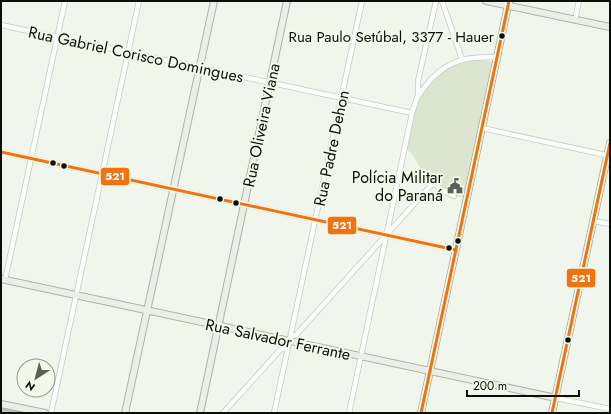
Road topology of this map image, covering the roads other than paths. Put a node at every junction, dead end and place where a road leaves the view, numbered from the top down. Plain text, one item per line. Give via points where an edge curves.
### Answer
1 (64, 1) edge
2 (139, 1) edge
3 (214, 1) edge
4 (287, 1) edge
5 (362, 1) edge
6 (436, 1) edge
7 (442, 1) edge
8 (486, 1) edge
9 (579, 1) edge
10 (509, 3) edge
11 (575, 20) junction
12 (1, 25) edge
13 (610, 27) edge
14 (57, 37) junction
15 (128, 52) junction
16 (497, 57) junction
17 (462, 59) junction
18 (199, 68) junction
19 (270, 83) junction
20 (418, 96) junction
21 (342, 98) junction
22 (412, 113) junction
23 (482, 128) junction
24 (610, 143) edge
25 (1, 152) edge
26 (609, 155) edge
27 (31, 159) junction
28 (424, 172) dead end
29 (102, 174) junction
30 (433, 183) junction
31 (173, 189) junction
32 (454, 196) dead end
33 (244, 204) junction
34 (316, 220) junction
35 (594, 221) junction
36 (610, 224) edge
37 (386, 235) junction
38 (456, 250) junction
39 (3, 280) edge
40 (76, 296) junction
41 (147, 311) junction
42 (218, 326) junction
43 (290, 342) junction
44 (361, 356) junction
45 (430, 371) junction
46 (556, 398) junction
47 (1, 404) edge
48 (610, 409) edge
49 (45, 413) edge
50 (51, 413) edge
51 (126, 413) edge
52 (200, 413) edge
53 (223, 413) edge
54 (274, 413) edge
55 (349, 413) edge
56 (421, 413) edge
57 (552, 413) edge

1 - 14 street
2 - 15 street
3 - 18 main road
4 - 19 main road, Rua Oliveira Viana
5 - 21 street, Rua Padre Dehon
6 - 20 street via 418,81
7 - 17 street
8 - 10 main road
9 - 11 street
10 - 11 main road
10 - 16 main road
11 - 13 main road
12 - 14 street, Rua Gabriel Corisco Domingues
14 - 15 street, Rua Gabriel Corisco Domingues
14 - 27 street
15 - 18 street, Rua Gabriel Corisco Domingues
15 - 29 street
16 - 17 street
16 - 23 main road
17 - 20 street via 437,73
18 - 19 street, Rua Gabriel Corisco Domingues
18 - 31 main road
19 - 21 street, Rua Gabriel Corisco Domingues
19 - 33 main road, Rua Oliveira Viana
20 - 22 street
21 - 22 street, Rua Gabriel Corisco Domingues
21 - 34 street, Rua Padre Dehon
22 - 37 street
23 - 26 street
23 - 38 main road
24 - 26 main road
25 - 27 street
26 - 35 main road
27 - 29 street
27 - 39 street
28 - 30 street
29 - 31 street
29 - 40 street
30 - 32 street
30 - 37 street
31 - 33 street
31 - 41 main road
33 - 34 street
33 - 42 main road, Rua Oliveira Viana
34 - 37 street
34 - 43 street, Rua Padre Dehon
35 - 36 street
35 - 46 main road
37 - 38 street
37 - 43 street
37 - 44 street
38 - 45 main road
39 - 40 main road, Rua Salvador Ferrante
40 - 41 main road, Rua Salvador Ferrante
40 - 50 street
41 - 42 main road, Rua Salvador Ferrante
41 - 51 main road
42 - 43 main road, Rua Salvador Ferrante
42 - 52 main road, Rua Oliveira Viana
43 - 44 main road, Rua Salvador Ferrante
43 - 53 street
43 - 54 street, Rua Padre Dehon
44 - 45 main road, Rua Salvador Ferrante
44 - 55 street
45 - 46 main road, Rua Salvador Ferrante
45 - 56 main road
46 - 48 street
46 - 57 main road
47 - 49 main road

